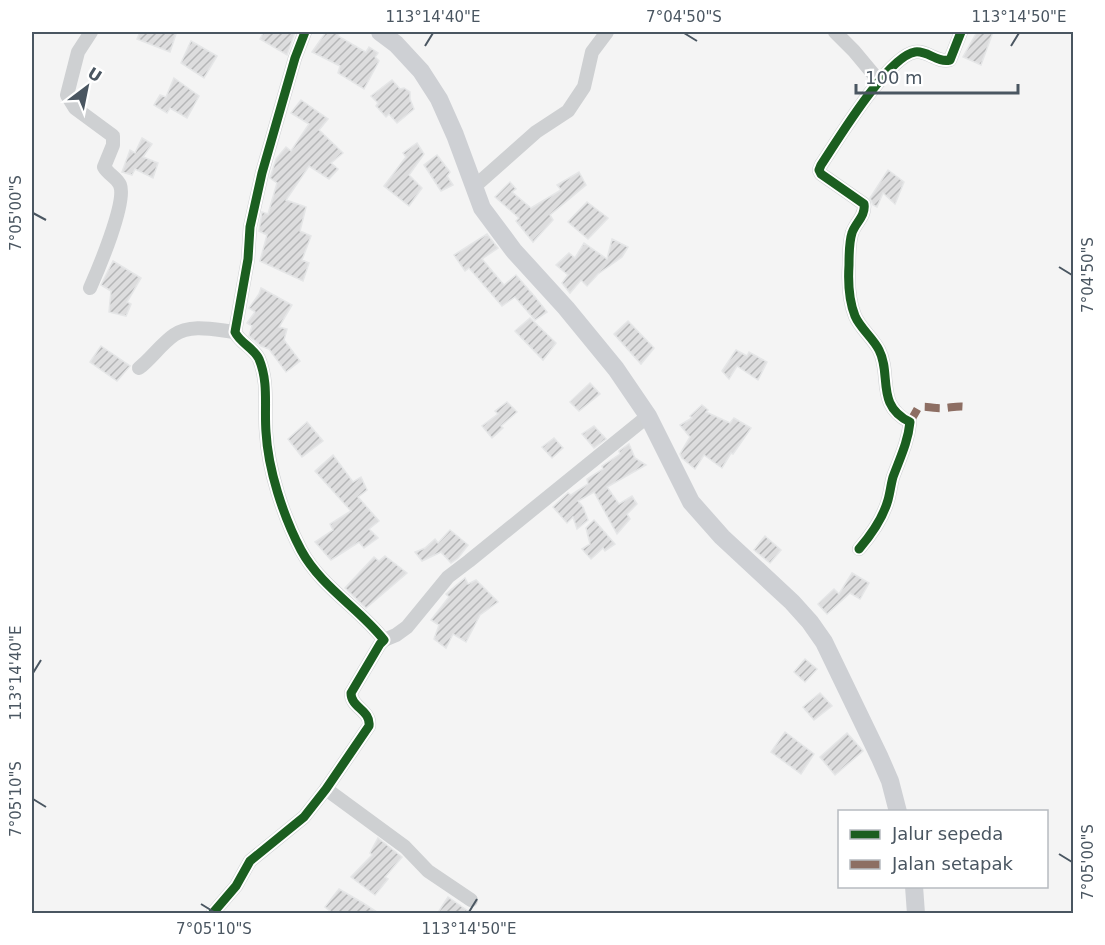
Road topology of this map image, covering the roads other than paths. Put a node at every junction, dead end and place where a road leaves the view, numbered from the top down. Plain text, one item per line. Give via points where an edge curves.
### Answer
1 (91, 32) edge
2 (305, 32) edge
3 (380, 32) edge
4 (607, 32) edge
5 (835, 32) edge
6 (961, 32) edge
7 (879, 81) junction
8 (474, 187) junction
9 (90, 288) dead end
10 (235, 332) junction
11 (139, 369) dead end
12 (648, 416) junction
13 (859, 549) dead end
14 (384, 640) junction
15 (326, 789) junction
16 (897, 810) edge
17 (471, 900) dead end
18 (212, 914) edge

1 - 9 street via 78,52 67,95 75,108 112,136 113,145 104,167 121,190 120,209
2 - 10 street via 257,195
3 - 8 main road via 410,57 439,99
4 - 8 street via 592,52 584,87 568,111 536,132
5 - 7 street
6 - 7 street via 950,60 913,52
7 - 13 street via 819,170 864,204 865,210 852,234 850,294 855,316 880,351 885,392 910,422 888,503
8 - 12 main road via 482,208 507,242 616,369
10 - 11 street via 193,328 183,331 173,335
10 - 14 street via 259,360 265,383 268,455 301,549 327,585
12 - 14 street via 455,570 407,627
12 - 16 main road via 691,502 792,602 824,642 880,758
14 - 15 street via 351,693 352,700 367,714 369,726
15 - 17 street via 405,847 428,871
15 - 18 street via 304,817 250,861 236,886

